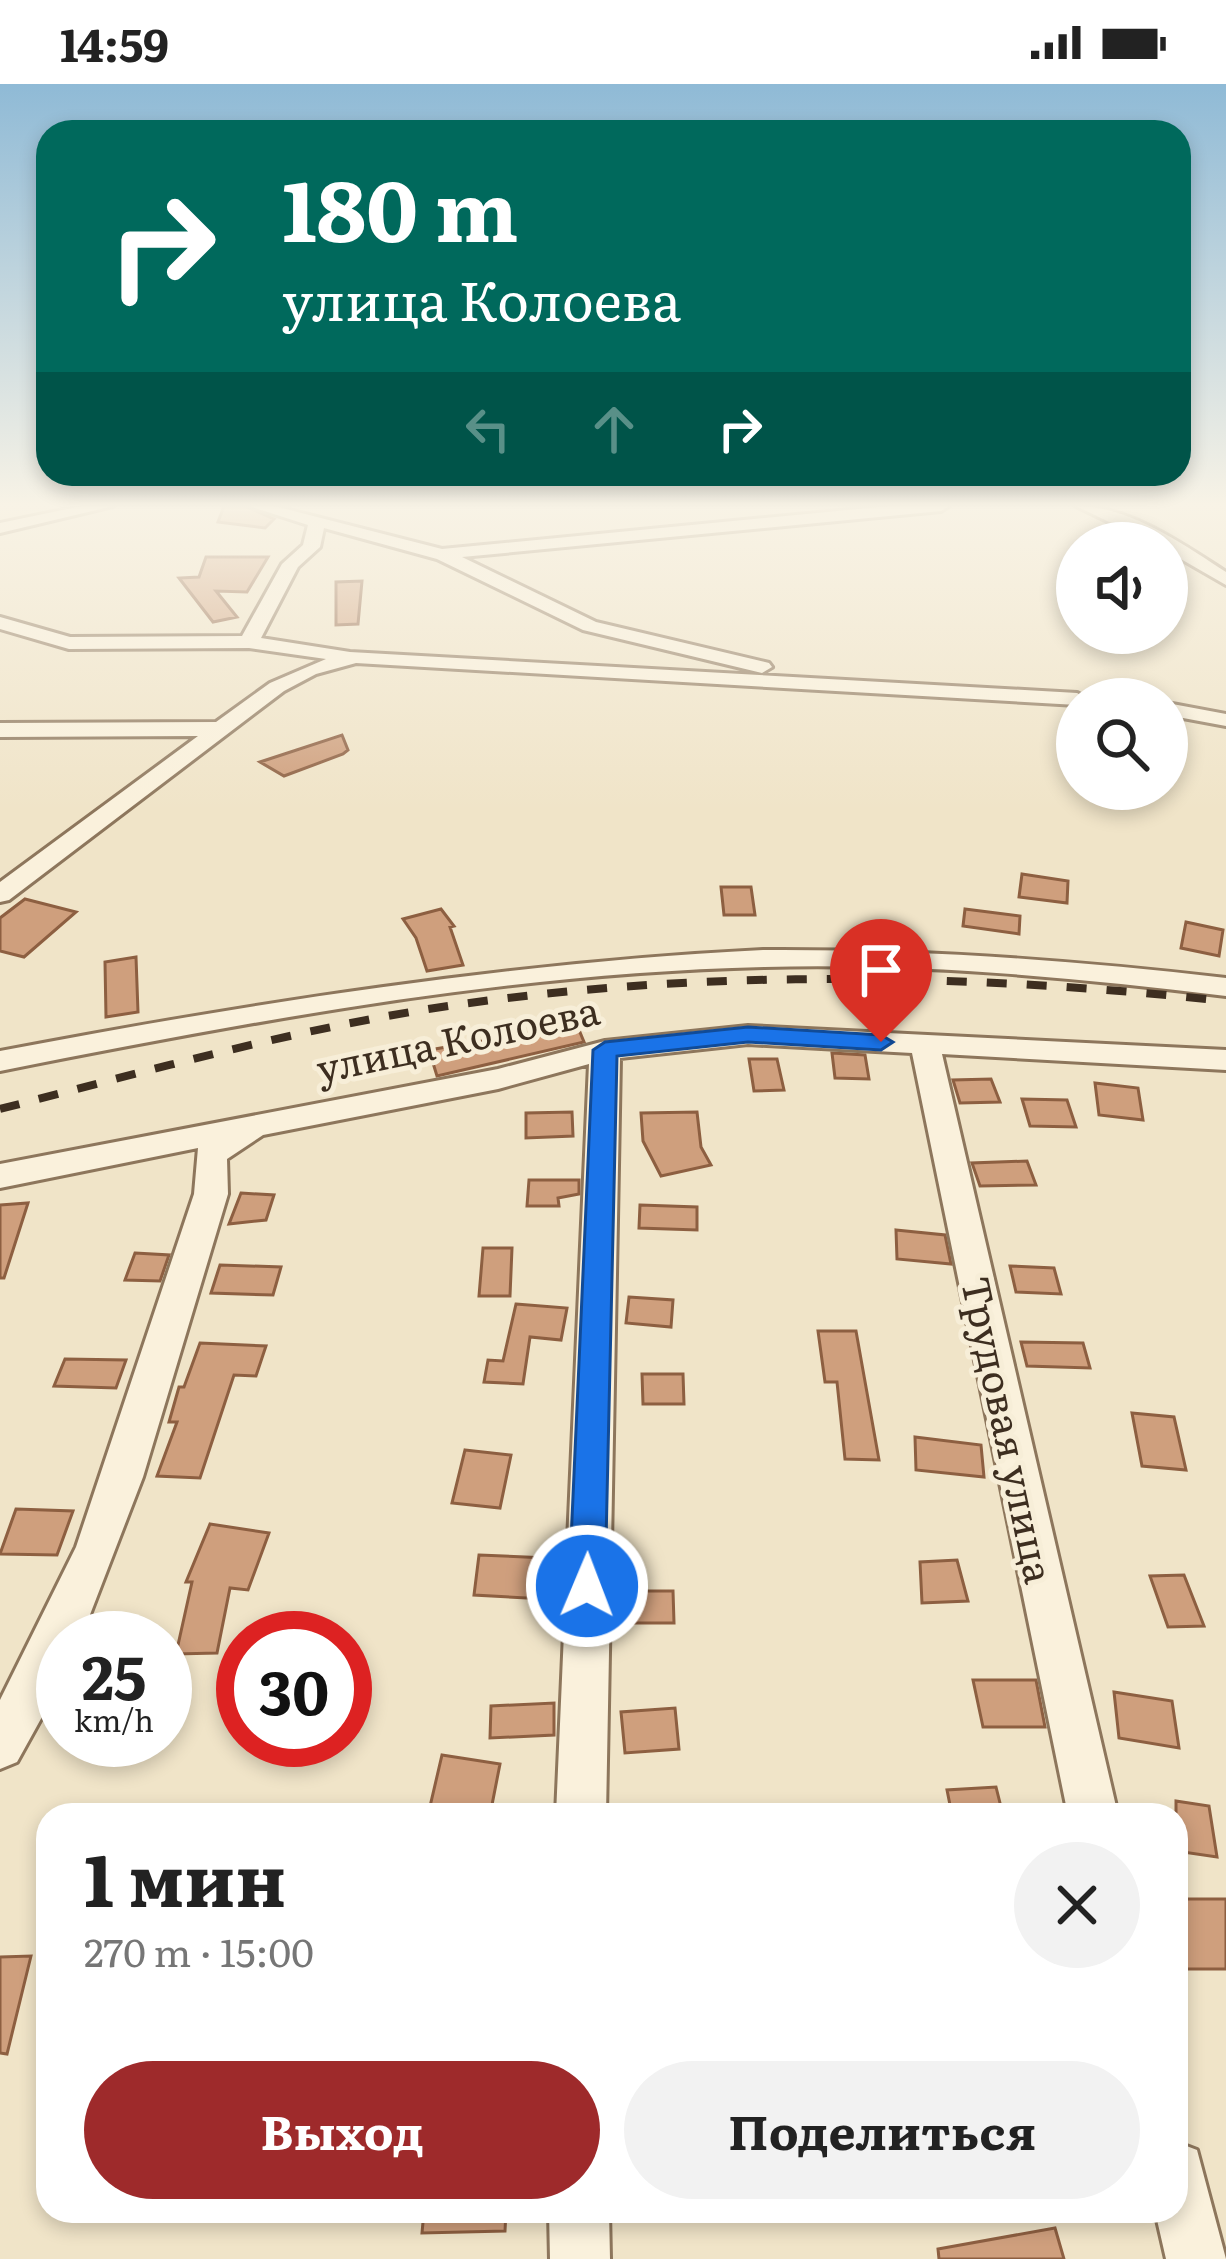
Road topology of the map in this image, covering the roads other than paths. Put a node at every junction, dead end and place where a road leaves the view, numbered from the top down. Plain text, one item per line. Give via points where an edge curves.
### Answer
1 (268, 608) edge
2 (548, 608) edge
3 (0, 623) edge
4 (249, 642) junction
5 (278, 647) junction
6 (356, 657) junction
7 (277, 687) junction
8 (875, 690) junction
9 (1056, 698) edge
10 (1188, 714) edge
11 (1226, 721) edge
12 (221, 729) junction
13 (0, 730) edge
14 (0, 894) edge
15 (1226, 986) edge
16 (925, 1045) junction
17 (605, 1050) junction
18 (1226, 1060) edge
19 (0, 1061) edge
20 (270, 1121) junction
21 (0, 1176) edge
22 (0, 1745) edge
23 (581, 1803) edge
24 (1091, 1803) edge
25 (580, 2223) edge
26 (1188, 2223) edge
27 (580, 2259) edge
28 (1196, 2259) edge

1 - 4 street
2 - 8 street via 635,640
3 - 4 street via 69,644
4 - 5 street
5 - 6 street
5 - 7 street via 292,665
6 - 7 street
6 - 8 street
7 - 12 street
8 - 9 street
10 - 11 street
12 - 13 street
12 - 14 street
15 - 19 street via 1032,965 706,961 394,993
16 - 17 street, улица Колоева via 748,1035
16 - 18 street, улица Колоева
16 - 24 street, Трудовая улица
17 - 20 street, улица Колоева via 498,1079
17 - 23 street
20 - 21 street, улица Колоева
20 - 22 street via 211,1154 211,1194 96,1551 33,1694
25 - 27 street
26 - 28 street

